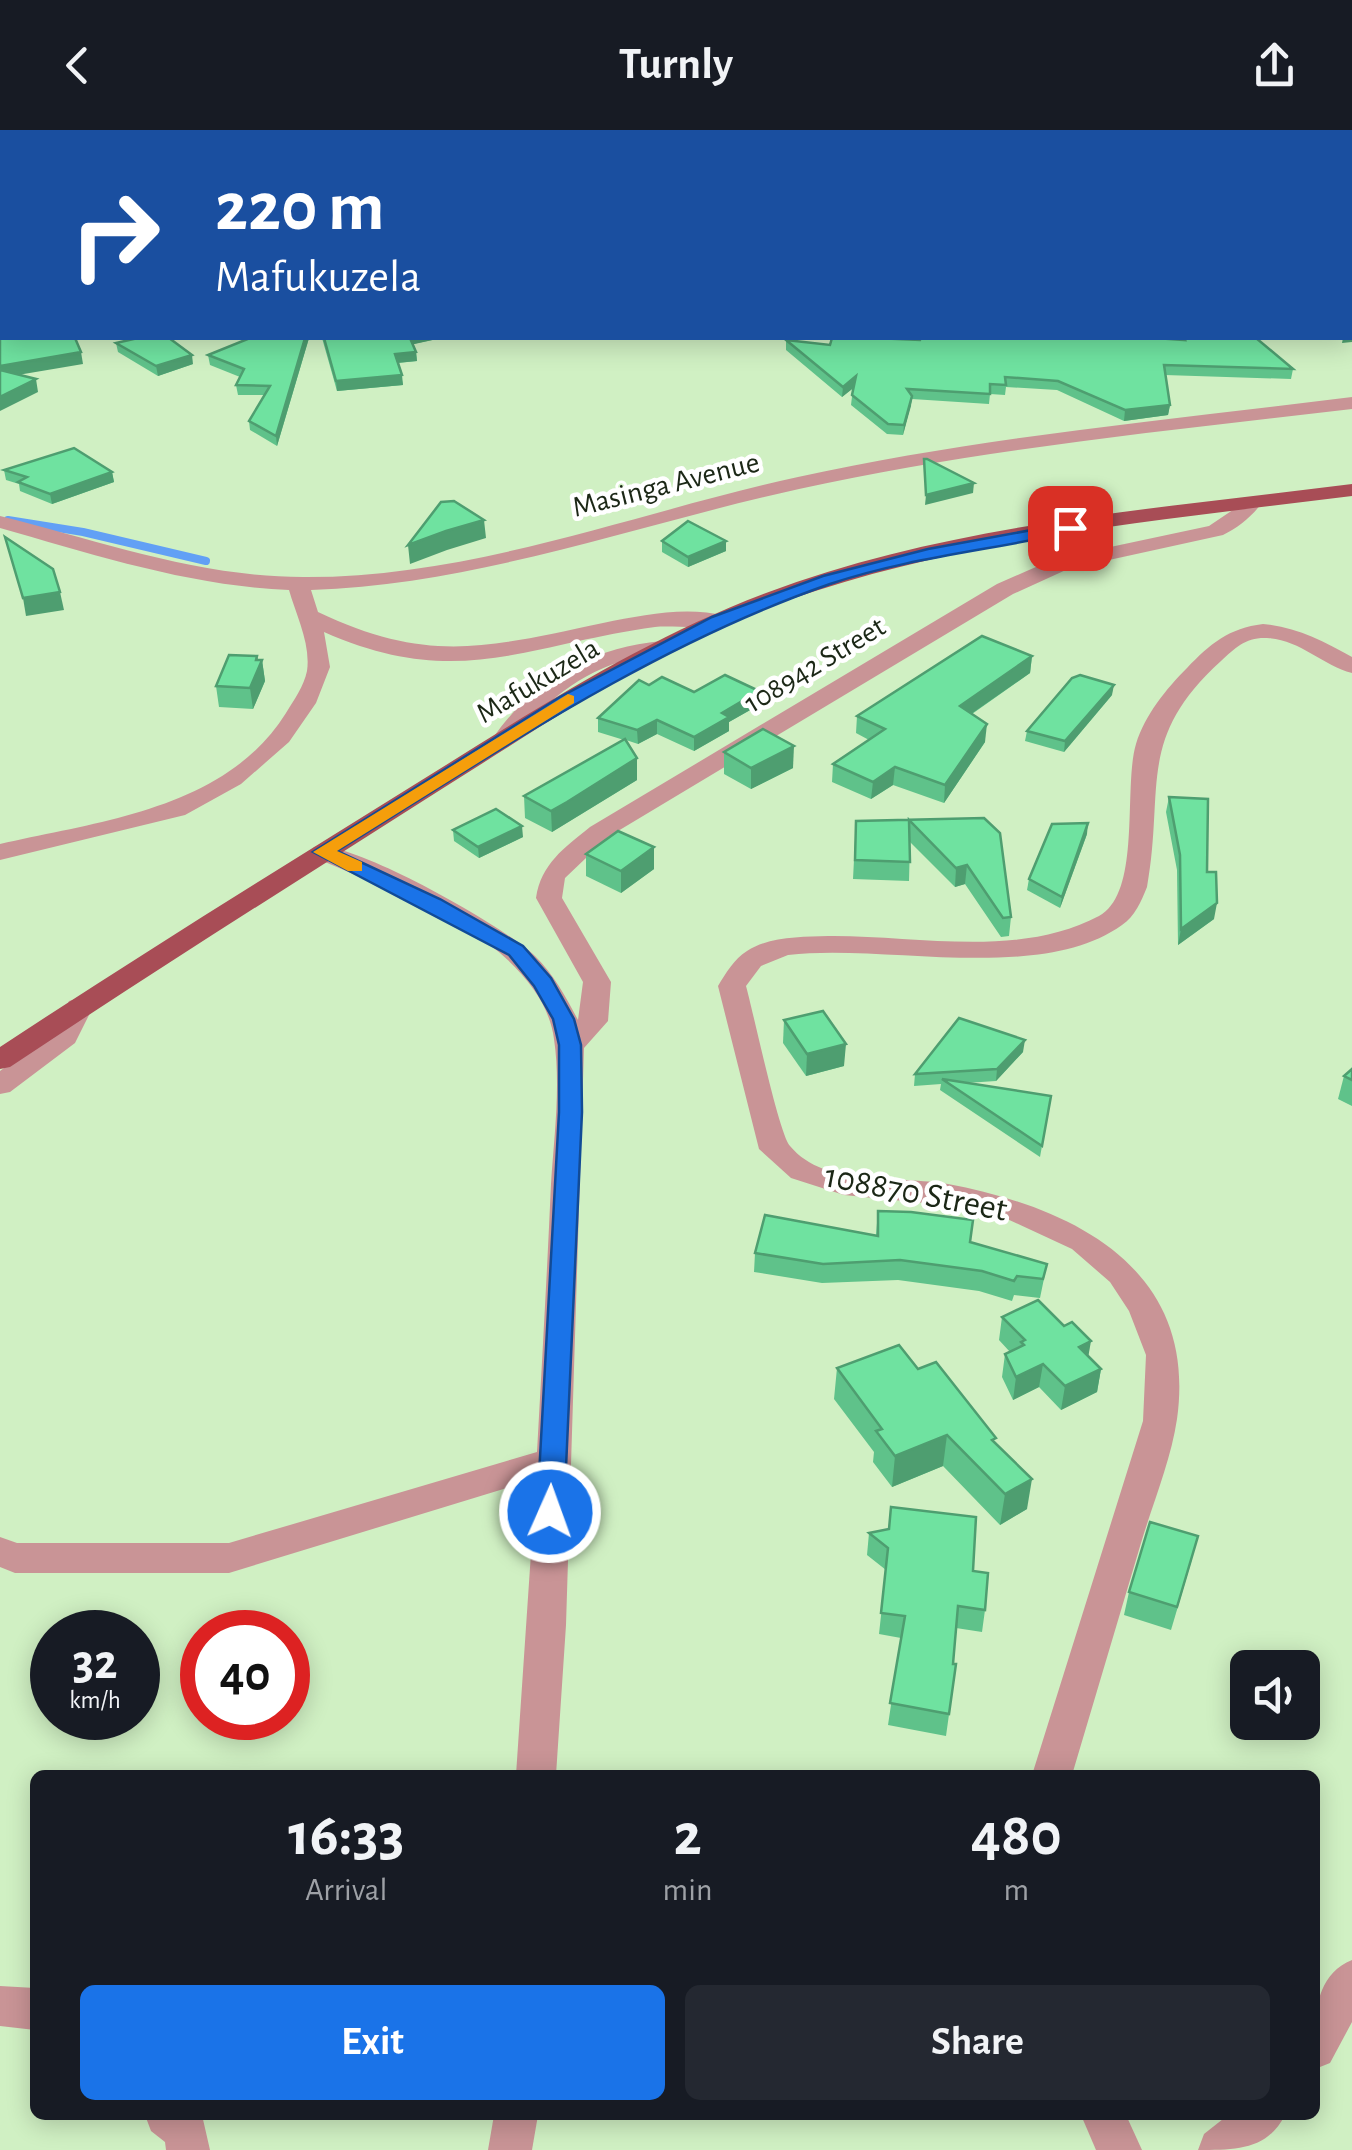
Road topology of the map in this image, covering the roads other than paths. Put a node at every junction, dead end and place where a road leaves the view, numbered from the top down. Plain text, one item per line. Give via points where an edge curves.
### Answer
1 (1352, 403) edge
2 (1352, 490) edge
3 (1252, 503) junction
4 (0, 522) edge
5 (300, 584) junction
6 (306, 614) junction
7 (718, 621) junction
8 (661, 648) joint
9 (1352, 666) edge
10 (505, 738) joint
11 (0, 852) edge
12 (323, 852) junction
13 (79, 1008) junction
14 (570, 1045) junction
15 (0, 1060) edge
16 (0, 1085) edge
17 (552, 1460) junction
18 (0, 1552) edge
19 (536, 1770) edge
20 (1054, 1770) edge
21 (1352, 1980) edge
22 (0, 2006) edge
23 (30, 2009) edge
24 (1320, 2039) edge
25 (173, 2120) edge
26 (515, 2120) edge
27 (1105, 2120) edge
28 (1257, 2120) edge
29 (188, 2150) edge
30 (510, 2150) edge
31 (1119, 2150) edge
32 (1220, 2150) edge

1 - 5 street, Masinga Avenue via 1044,439 870,468 475,564 401,578
2 - 3 main road
3 - 7 main road via 928,554 829,579
3 - 14 street, 108942 Street via 1216,531 1062,564 1005,589 599,832 552,877 549,898 597,982 594,1022
4 - 5 street, Masinga Avenue via 170,566
5 - 6 street
6 - 7 street via 361,637 450,656 656,618
6 - 11 street via 318,675 294,726 253,762 176,810
7 - 8 main road
8 - 10 street via 619,653 568,680 524,710
9 - 20 street, 108870 Street via 1301,638 1267,631 1232,638 1190,676 1148,743 1131,902 1089,933 1000,947 808,945 758,956 732,986 765,1123 774,1149 788,1160 844,1186 944,1194 1013,1209 1083,1242 1121,1274 1144,1308 1163,1355 1160,1421
10 - 12 main road, Mafukuzela
12 - 13 main road, Mafukuzela
12 - 14 street via 516,950 553,998
13 - 15 main road, Mafukuzela
13 - 16 street via 65,1037
14 - 17 street
17 - 18 street via 229,1558 15,1558
17 - 19 street
21 - 24 street
22 - 23 street
25 - 29 street via 186,2131
26 - 30 street
27 - 31 street
28 - 32 street

